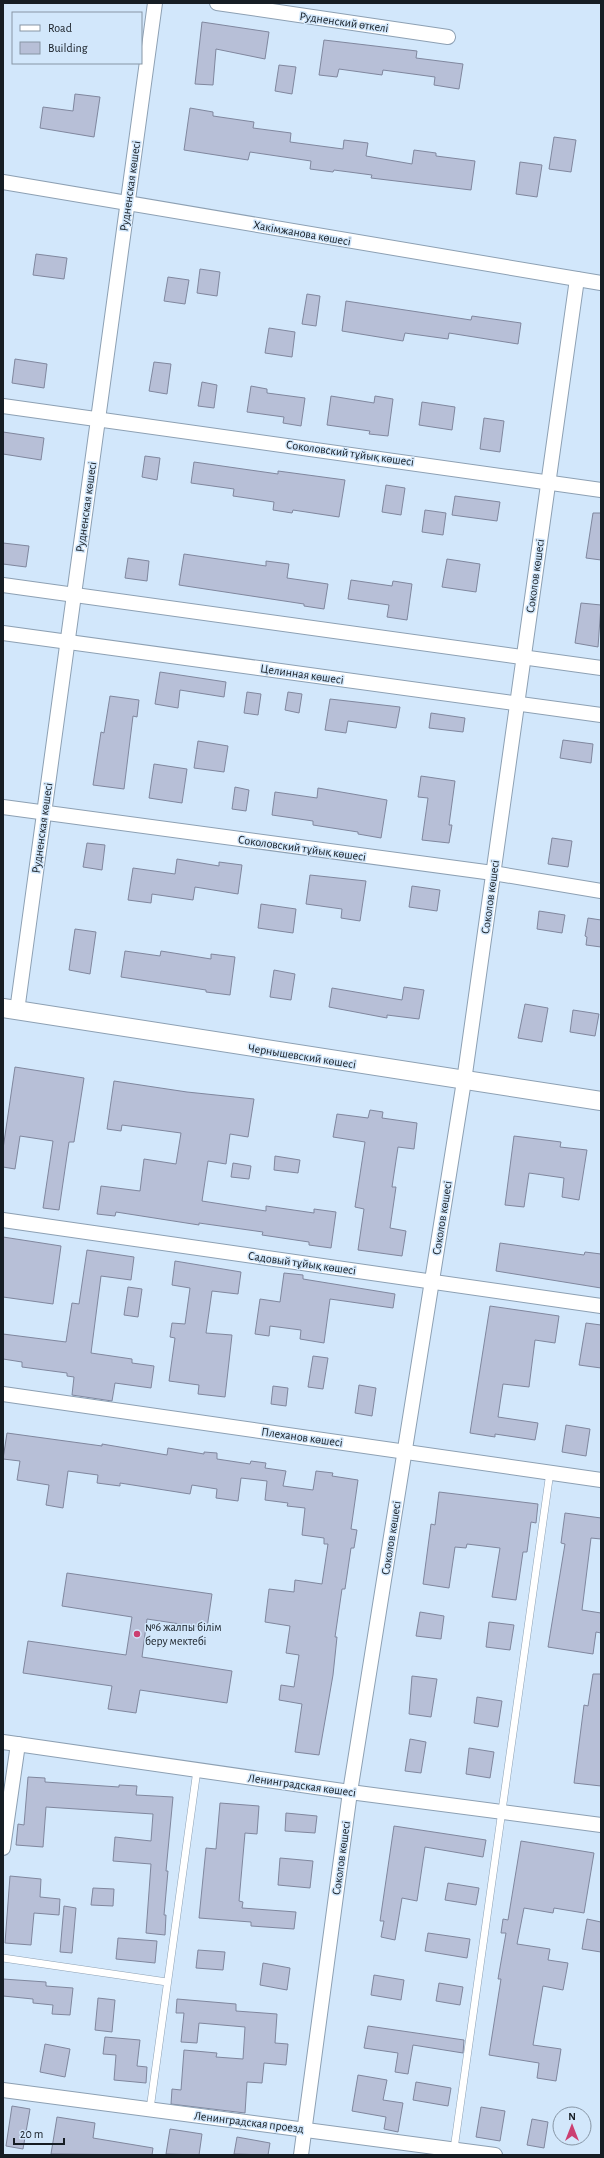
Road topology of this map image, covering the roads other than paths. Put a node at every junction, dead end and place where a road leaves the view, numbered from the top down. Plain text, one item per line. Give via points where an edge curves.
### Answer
1 (155, 3) edge
2 (217, 3) edge
3 (448, 37) dead end
4 (3, 182) edge
5 (128, 203) junction
6 (577, 279) junction
7 (601, 283) edge
8 (3, 406) edge
9 (98, 418) junction
10 (549, 481) junction
11 (601, 490) edge
12 (3, 586) edge
13 (74, 595) junction
14 (3, 633) edge
15 (68, 642) junction
16 (524, 657) junction
17 (601, 668) edge
18 (517, 704) junction
19 (601, 715) edge
20 (3, 807) edge
21 (44, 813) junction
22 (493, 873) junction
23 (601, 891) edge
24 (10, 1010) edge
25 (464, 1081) junction
26 (601, 1101) edge
27 (3, 1220) edge
28 (432, 1282) junction
29 (601, 1306) edge
30 (3, 1394) edge
31 (405, 1452) junction
32 (550, 1472) junction
33 (601, 1480) edge
34 (3, 1742) edge
35 (18, 1744) junction
36 (197, 1770) junction
37 (350, 1792) junction
38 (502, 1812) junction
39 (601, 1825) edge
40 (3, 1848) edge
41 (3, 1958) edge
42 (167, 1982) junction
43 (3, 2090) edge
44 (150, 2109) junction
45 (304, 2129) junction
46 (454, 2149) junction
47 (301, 2155) edge
48 (495, 2155) edge

1 - 5 street, Рудненская көшесі
2 - 3 street, Рудненский өткелі
4 - 5 street, Хакімжанова көшесі
5 - 6 street, Хакімжанова көшесі
5 - 9 street, Рудненская көшесі
6 - 7 street, Хакімжанова көшесі
6 - 10 street, Соколов көшесі
8 - 9 street
9 - 10 street, Соколовский тұйық көшесі
9 - 13 street, Рудненская көшесі
10 - 11 street, Соколовский тұйық көшесі
10 - 16 street, Соколов көшесі
12 - 13 street
13 - 15 street, Рудненская көшесі
13 - 16 street
14 - 15 street, Целинная көшесі
15 - 18 street, Целинная көшесі
15 - 21 street, Рудненская көшесі
16 - 17 street
16 - 18 street, Соколов көшесі
18 - 19 street, Целинная көшесі
18 - 22 street, Соколов көшесі
20 - 21 street, Соколовский тұйық көшесі
21 - 22 street, Соколовский тұйық көшесі
21 - 24 street, Рудненская көшесі
22 - 23 street, Соколовский тұйық көшесі
22 - 25 street, Соколов көшесі
24 - 25 street, Чернышевский көшесі
25 - 26 street, Чернышевский көшесі
25 - 28 street, Соколов көшесі
27 - 28 street, Садовый тұйық көшесі
28 - 29 street, Садовый тұйық көшесі
28 - 31 street, Соколов көшесі
30 - 31 street, Плеханов көшесі
31 - 32 street, Плеханов көшесі
31 - 37 street, Соколов көшесі
32 - 33 street, Плеханов көшесі
32 - 38 lane
34 - 35 street, Ленинградская көшесі
35 - 36 street, Ленинградская көшесі
35 - 40 street
36 - 37 street, Ленинградская көшесі
36 - 42 lane
37 - 38 street, Ленинградская көшесі
37 - 45 street, Соколов көшесі
38 - 39 street, Ленинградская көшесі
38 - 46 lane
41 - 42 lane
42 - 44 lane
43 - 44 street, Ленинградская проезд
44 - 45 street, Ленинградская проезд
45 - 46 street, Ленинградская проезд
45 - 47 street, Соколов көшесі
46 - 48 street, Ленинградская проезд

